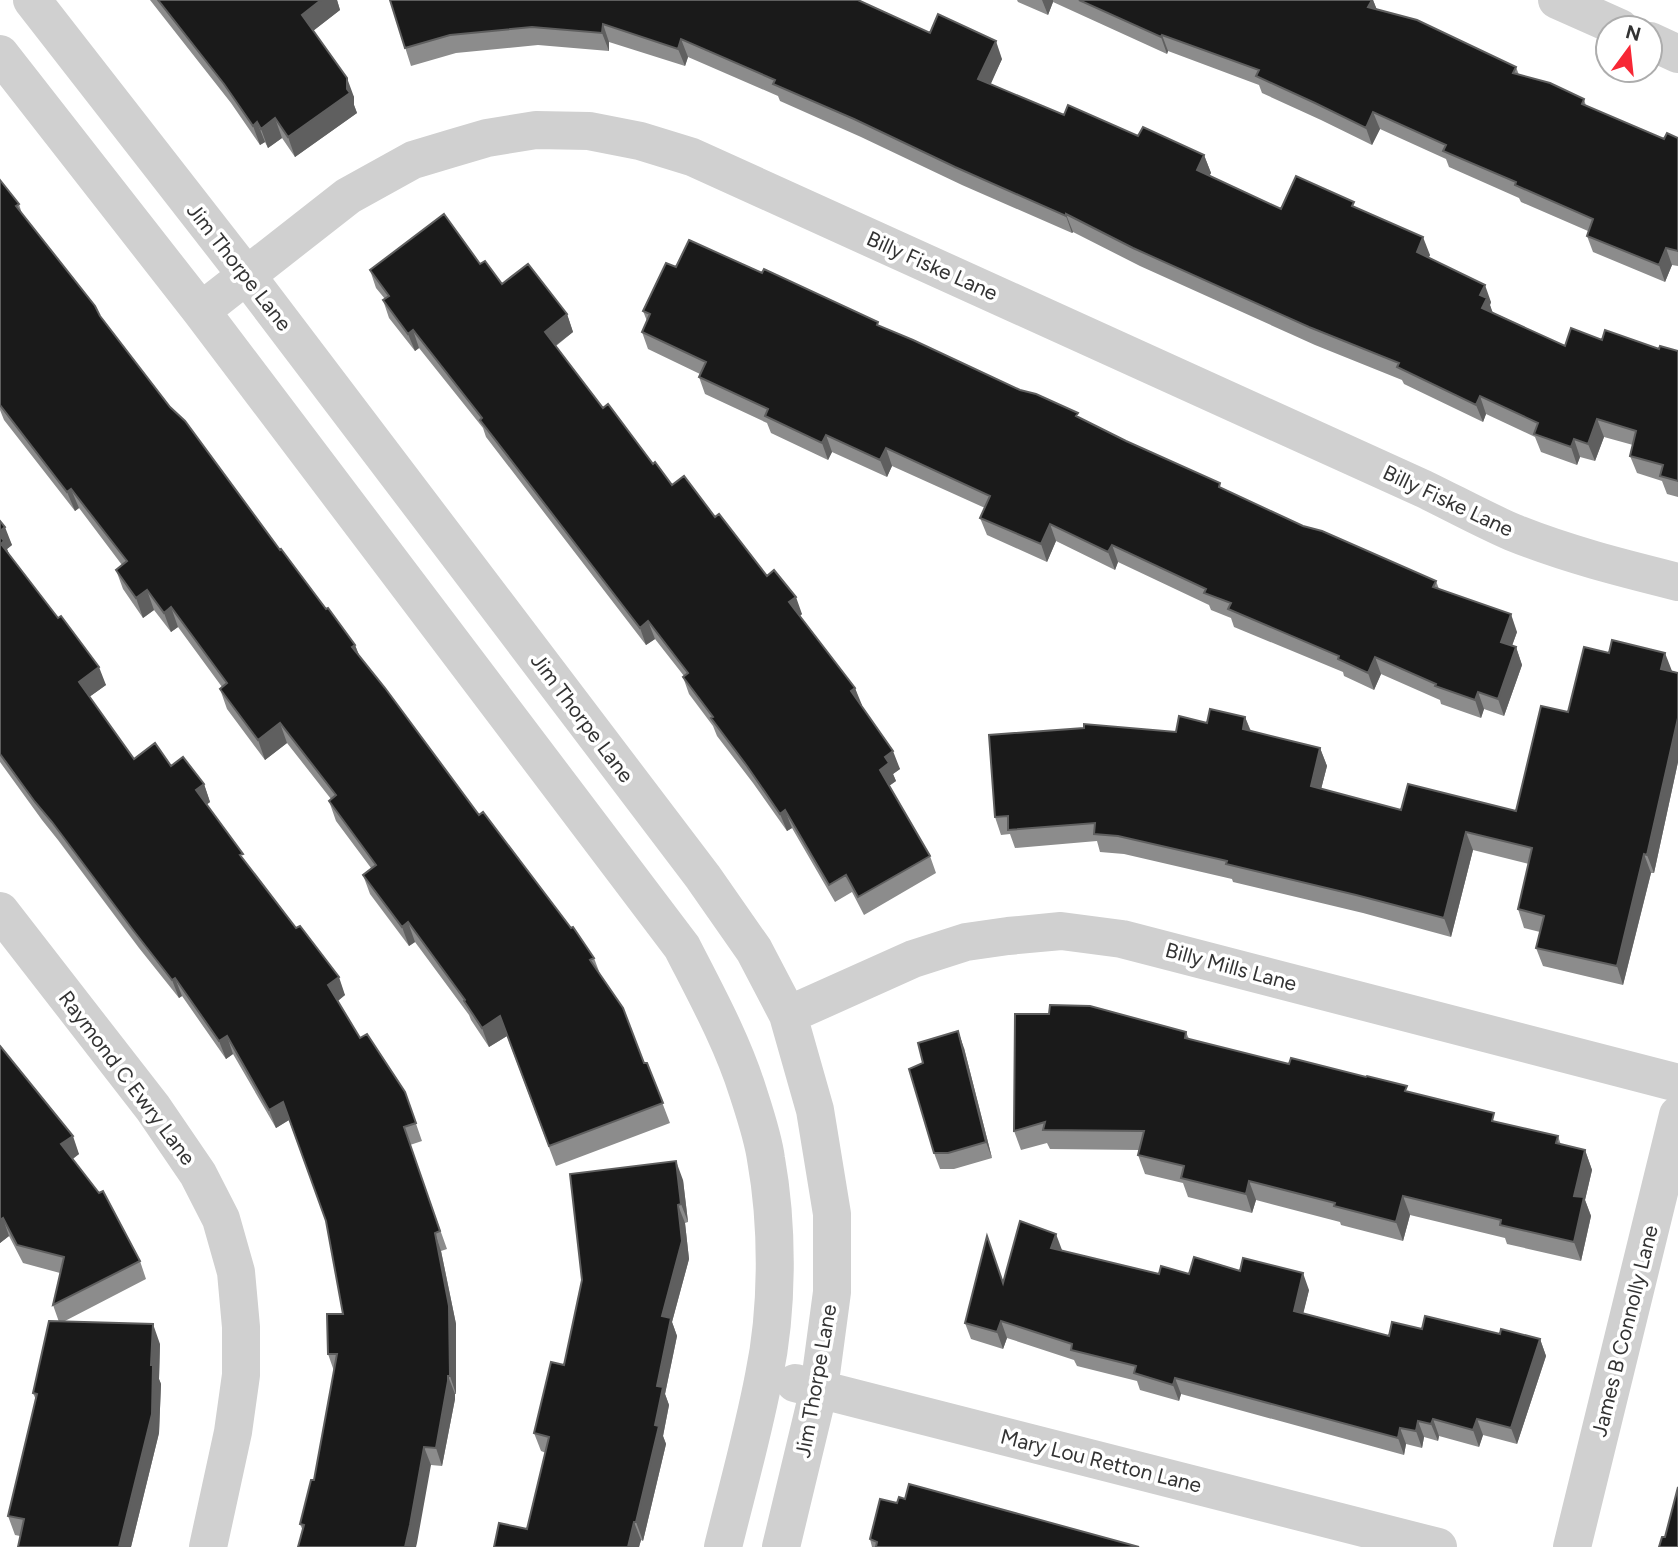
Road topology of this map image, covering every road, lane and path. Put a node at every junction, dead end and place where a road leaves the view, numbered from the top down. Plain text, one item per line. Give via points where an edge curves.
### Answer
1 (32, 0) edge
2 (1558, 0) edge
3 (1594, 16) edge
4 (0, 54) edge
5 (247, 276) junction
6 (201, 311) junction
7 (1678, 582) edge
8 (0, 911) edge
9 (788, 1015) junction
10 (1678, 1083) edge
11 (1678, 1115) edge
12 (765, 1375) junction
13 (819, 1389) junction
14 (208, 1547) edge
15 (723, 1547) edge
16 (781, 1547) edge
17 (1438, 1547) edge
18 (1572, 1547) edge

1 - 5 street, Jim Thorpe Lane
2 - 3 street
4 - 6 street
5 - 6 street, Billy Fiske Lane
5 - 7 street, Billy Fiske Lane via 348,196 413,160 487,138 536,130 589,131 640,141 692,157 1511,531 1612,566
5 - 9 street, Jim Thorpe Lane via 703,877 754,950
6 - 12 street via 682,947 748,1090 766,1157 775,1276
8 - 14 street, Raymond C Ewry Lane via 153,1108 198,1174 221,1219 236,1272 241,1375
9 - 10 street, Billy Mills Lane via 913,959 966,942 1061,930 1122,939
9 - 13 street, Jim Thorpe Lane via 815,1110 832,1214 832,1292
11 - 18 street, James B Connolly Lane
12 - 13 street, Mary Lou Retton Lane
12 - 15 street
13 - 16 street, Jim Thorpe Lane
13 - 17 street, Mary Lou Retton Lane

